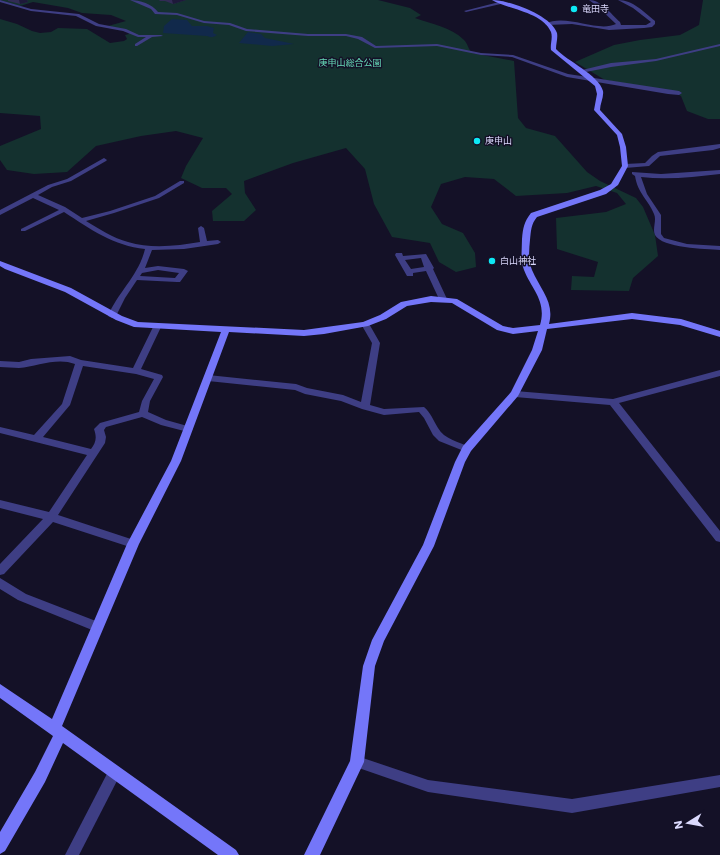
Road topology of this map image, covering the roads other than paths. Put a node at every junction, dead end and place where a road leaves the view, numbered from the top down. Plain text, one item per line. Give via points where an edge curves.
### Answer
1 (132, 0) edge
2 (591, 0) edge
3 (620, 0) edge
4 (0, 1) edge
5 (499, 1) edge
6 (466, 10) dead end
7 (547, 24) junction
8 (656, 25) dead end
9 (644, 26) junction
10 (615, 27) junction
11 (161, 36) dead end
12 (150, 37) junction
13 (137, 45) dead end
14 (720, 45) edge
15 (581, 71) junction
16 (591, 79) junction
17 (679, 94) dead end
18 (720, 146) edge
19 (104, 160) dead end
20 (625, 166) junction
21 (720, 172) edge
22 (638, 176) junction
23 (182, 182) dead end
24 (33, 195) junction
25 (64, 210) junction
26 (0, 213) edge
27 (81, 220) junction
28 (201, 228) dead end
29 (24, 230) dead end
30 (218, 242) dead end
31 (204, 244) junction
32 (149, 247) junction
33 (720, 248) edge
34 (0, 263) edge
35 (430, 268) junction
36 (137, 275) junction
37 (443, 299) junction
38 (112, 316) junction
39 (365, 324) junction
40 (157, 326) junction
41 (544, 327) junction
42 (226, 329) junction
43 (720, 334) edge
44 (80, 363) junction
45 (0, 364) edge
46 (136, 371) junction
47 (720, 373) edge
48 (208, 378) junction
49 (515, 394) junction
50 (613, 402) junction
51 (365, 408) junction
52 (143, 414) junction
53 (188, 428) junction
54 (0, 430) edge
55 (36, 439) junction
56 (467, 449) junction
57 (94, 453) junction
58 (0, 504) edge
59 (51, 517) junction
60 (720, 538) edge
61 (133, 544) junction
62 (0, 571) edge
63 (0, 583) edge
64 (97, 627) junction
65 (0, 690) edge
66 (58, 731) junction
67 (357, 762) junction
68 (115, 773) junction
69 (720, 782) edge
70 (0, 846) edge
71 (72, 855) edge
72 (231, 855) edge
73 (312, 855) edge

1 - 16 street via 153,8 158,13 230,24 246,30 308,36 346,35 360,38 375,47 437,45 481,54 520,58 567,75
2 - 10 street via 618,23
3 - 9 street via 635,7 653,22
4 - 12 street via 31,10 78,15 101,26
5 - 6 street
5 - 7 street via 531,13
7 - 10 street via 576,23 589,27
7 - 15 street via 554,34 553,49 562,59
8 - 9 street
9 - 10 street
11 - 12 street
12 - 13 street
14 - 15 street via 656,60 605,65
15 - 16 street
16 - 17 street
16 - 20 street via 600,92 597,110 620,135
18 - 20 street via 658,154 647,165
19 - 24 street via 69,180
20 - 22 street
20 - 41 street via 614,185 603,192 544,211 534,215 529,221 525,258 528,270 541,292 548,315
21 - 22 street
22 - 33 street via 644,194 658,215 658,234 662,239 687,246
23 - 27 street via 157,197
24 - 25 street
24 - 26 street
25 - 27 street
25 - 29 street
27 - 32 street via 121,242
28 - 31 street
30 - 31 street
31 - 32 street
32 - 36 street
34 - 38 street via 22,274 70,291
35 - 35 street via 424,256 400,256 410,273
35 - 37 street
36 - 36 street via 177,280 184,271 158,268
36 - 38 street
37 - 39 street via 430,298 404,304
37 - 41 street via 454,301 500,328 513,330
38 - 40 street via 137,325
39 - 42 street via 304,333
39 - 51 street via 376,343
40 - 42 street
40 - 46 street
41 - 43 street via 632,316 681,322
41 - 49 street via 537,350
42 - 48 street
44 - 45 street via 70,359 58,359 19,365
44 - 46 street
44 - 55 street via 66,405
46 - 52 street via 159,377 146,400
47 - 50 street
48 - 51 street via 296,387 343,398
48 - 53 street
49 - 50 street
49 - 56 street
50 - 60 street
51 - 56 street via 384,412 421,409 440,437
52 - 53 street via 164,423
52 - 57 street via 99,429 100,443
53 - 61 street via 176,461
54 - 55 street
55 - 57 street
56 - 67 street via 428,546 378,640 369,666
57 - 59 street
58 - 59 street
59 - 61 street
59 - 62 street
61 - 64 street
63 - 64 street via 22,597
64 - 66 street
65 - 66 street
66 - 68 street
66 - 70 street via 40,777
67 - 69 street via 428,786 572,806
67 - 73 street
68 - 71 street
68 - 72 street

